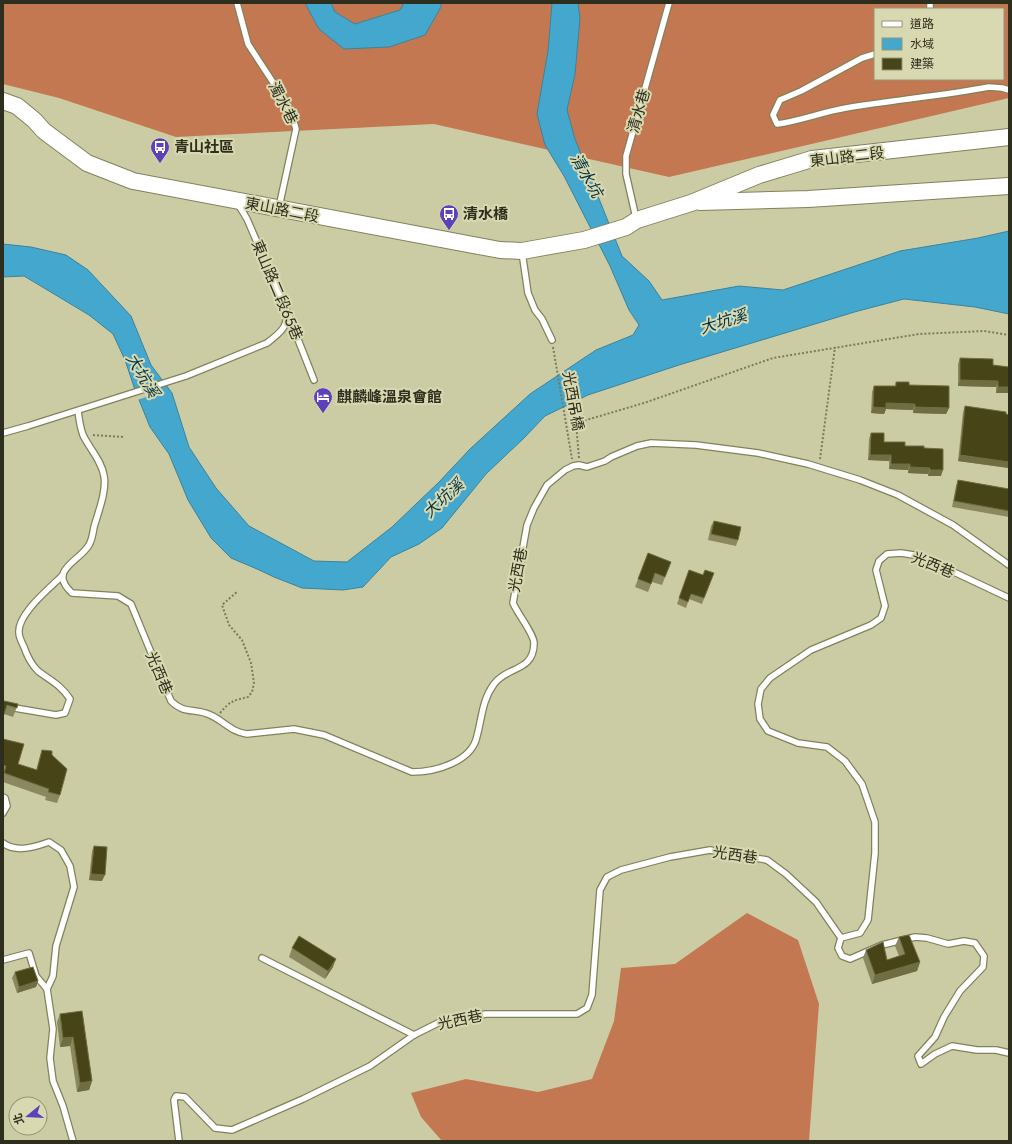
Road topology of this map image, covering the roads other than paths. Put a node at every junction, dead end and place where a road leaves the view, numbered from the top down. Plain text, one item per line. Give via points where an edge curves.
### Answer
1 (237, 3) edge
2 (669, 3) edge
3 (874, 54) edge
4 (1009, 90) edge
5 (3, 101) edge
6 (1009, 137) edge
7 (1009, 186) edge
8 (236, 201) junction
9 (691, 202) junction
10 (278, 209) junction
11 (631, 224) junction
12 (522, 251) junction
13 (286, 309) junction
14 (552, 340) road end
15 (314, 380) dead end
16 (78, 411) junction
17 (3, 433) edge
18 (1009, 565) edge
19 (63, 575) junction
20 (1009, 598) edge
21 (3, 706) edge
22 (3, 797) edge
23 (3, 813) edge
24 (3, 844) edge
25 (841, 938) junction
26 (262, 958) dead end
27 (3, 960) edge
28 (47, 989) junction
29 (414, 1035) junction
30 (1009, 1053) edge
31 (73, 1141) edge
32 (179, 1141) edge

1 - 10 lane, 濁水巷 via 248,44 291,112 296,129
2 - 11 lane, 清水巷 via 626,156
3 - 4 lane via 780,100 773,115 777,124 850,107 989,88
5 - 8 main road, 東山路二段 via 17,106 65,148 102,170 132,181
6 - 9 main road, 東山路二段 via 812,159 759,174
7 - 9 main road, 東山路二段 via 808,199
8 - 10 main road, 東山路二段
8 - 13 lane, 東山路二段65巷 via 247,219
9 - 11 main road, 東山路二段
10 - 12 main road, 東山路二段 via 500,250
11 - 12 main road, 東山路二段 via 584,240
12 - 14 lane via 528,293
13 - 15 lane, 東山路二段65巷
13 - 16 lane via 285,326 267,343 186,376
16 - 17 lane
16 - 19 lane via 83,434 101,467 104,489 90,544 65,569
18 - 19 lane, 光西巷 via 954,525 898,496 819,467 758,453 696,445 651,443 637,446 587,467 576,465 564,470 547,485 527,525 512,603 534,642 532,654 522,667 502,676 494,683 481,712 477,738 467,754 425,772 412,772 324,736 294,729 239,733 206,713 177,707 171,701 131,604 118,596 72,593 67,588
19 - 21 lane via 20,622 19,633 27,658 37,670 57,683 70,699 65,713 56,715
20 - 25 lane, 光西巷 via 920,556 887,554 879,561 876,570 885,606 881,618 871,625 811,650 770,678 761,689 758,704 760,719 768,731 798,743 827,747 845,761 862,784 876,822 868,920 860,933
22 - 23 lane via 7,806
24 - 28 lane via 8,847 30,848 49,842 61,850 70,866 74,887 56,946 53,976
25 - 29 lane, 光西巷 via 816,902 767,860 710,850 670,857 621,870 606,877 600,890 592,995 587,1008 577,1014 471,1016 442,1021
25 - 30 lane via 838,948 842,956 850,959 882,945 916,937 948,944 964,941 975,943 984,956 983,967 960,991 935,1037 918,1056 921,1064 952,1046
26 - 29 lane
27 - 28 lane via 29,953 36,976
28 - 31 lane via 53,1029 50,1058 53,1081
29 - 32 lane, 光西巷 via 370,1066 232,1130 215,1128 185,1097 176,1096 174,1100

